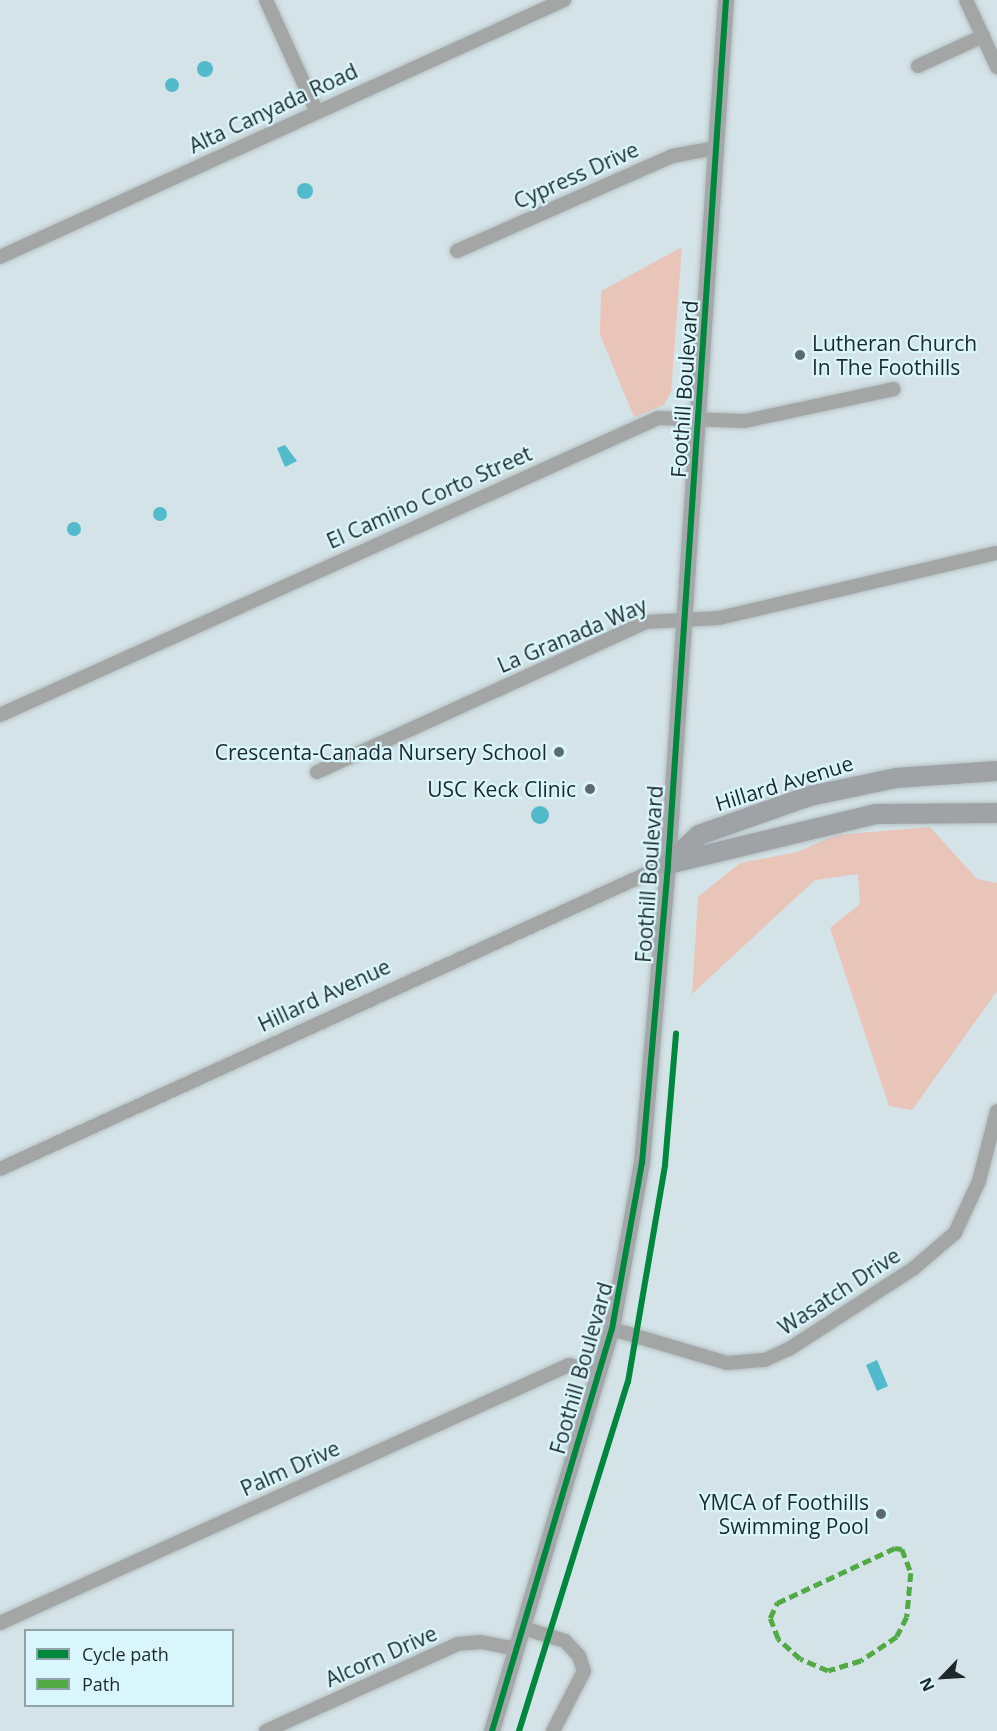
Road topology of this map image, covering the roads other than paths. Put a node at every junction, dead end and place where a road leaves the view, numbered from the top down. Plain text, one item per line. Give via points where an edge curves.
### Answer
1 (266, 0) edge
2 (564, 0) edge
3 (726, 0) edge
4 (966, 0) edge
5 (982, 36) junction
6 (918, 66) dead end
7 (997, 67) edge
8 (316, 110) junction
9 (716, 148) junction
10 (457, 251) dead end
11 (0, 257) edge
12 (894, 389) dead end
13 (698, 420) junction
14 (997, 554) edge
15 (684, 620) junction
16 (0, 715) edge
17 (997, 771) edge
18 (317, 772) dead end
19 (997, 813) edge
20 (668, 864) junction
21 (997, 1111) edge
22 (0, 1169) edge
23 (612, 1329) junction
24 (599, 1372) junction
25 (0, 1623) edge
26 (523, 1628) junction
27 (517, 1649) junction
28 (266, 1731) edge
29 (492, 1731) edge
30 (553, 1731) edge

1 - 8 street
2 - 8 street, Alta Canyada Road
3 - 9 main road, Foothill Boulevard
4 - 5 street
5 - 6 street
5 - 7 street
8 - 11 street, Alta Canyada Road
9 - 10 street, Cypress Drive via 672,156
9 - 13 main road, Foothill Boulevard
12 - 13 street, El Camino Corto Street via 745,421
13 - 15 main road, Foothill Boulevard
13 - 16 street, El Camino Corto Street via 658,418
14 - 15 street, La Granada Way via 719,618
15 - 18 street, La Granada Way via 646,622
15 - 20 main road, Foothill Boulevard
17 - 20 highway, Hillard Avenue via 897,778 810,796 699,835
19 - 20 highway, Hillard Avenue via 876,814
20 - 22 street, Hillard Avenue
20 - 23 main road, Foothill Boulevard via 642,1163
21 - 23 street, Wasatch Drive via 979,1181 955,1233 914,1268 789,1350 765,1360 727,1363
23 - 24 main road, Foothill Boulevard
24 - 25 street, Palm Drive via 569,1365
24 - 26 main road, Foothill Boulevard
26 - 27 main road, Foothill Boulevard
26 - 30 street via 565,1641 582,1664 584,1671
27 - 28 street, Alcorn Drive via 481,1642 458,1644
27 - 29 main road, Foothill Boulevard

